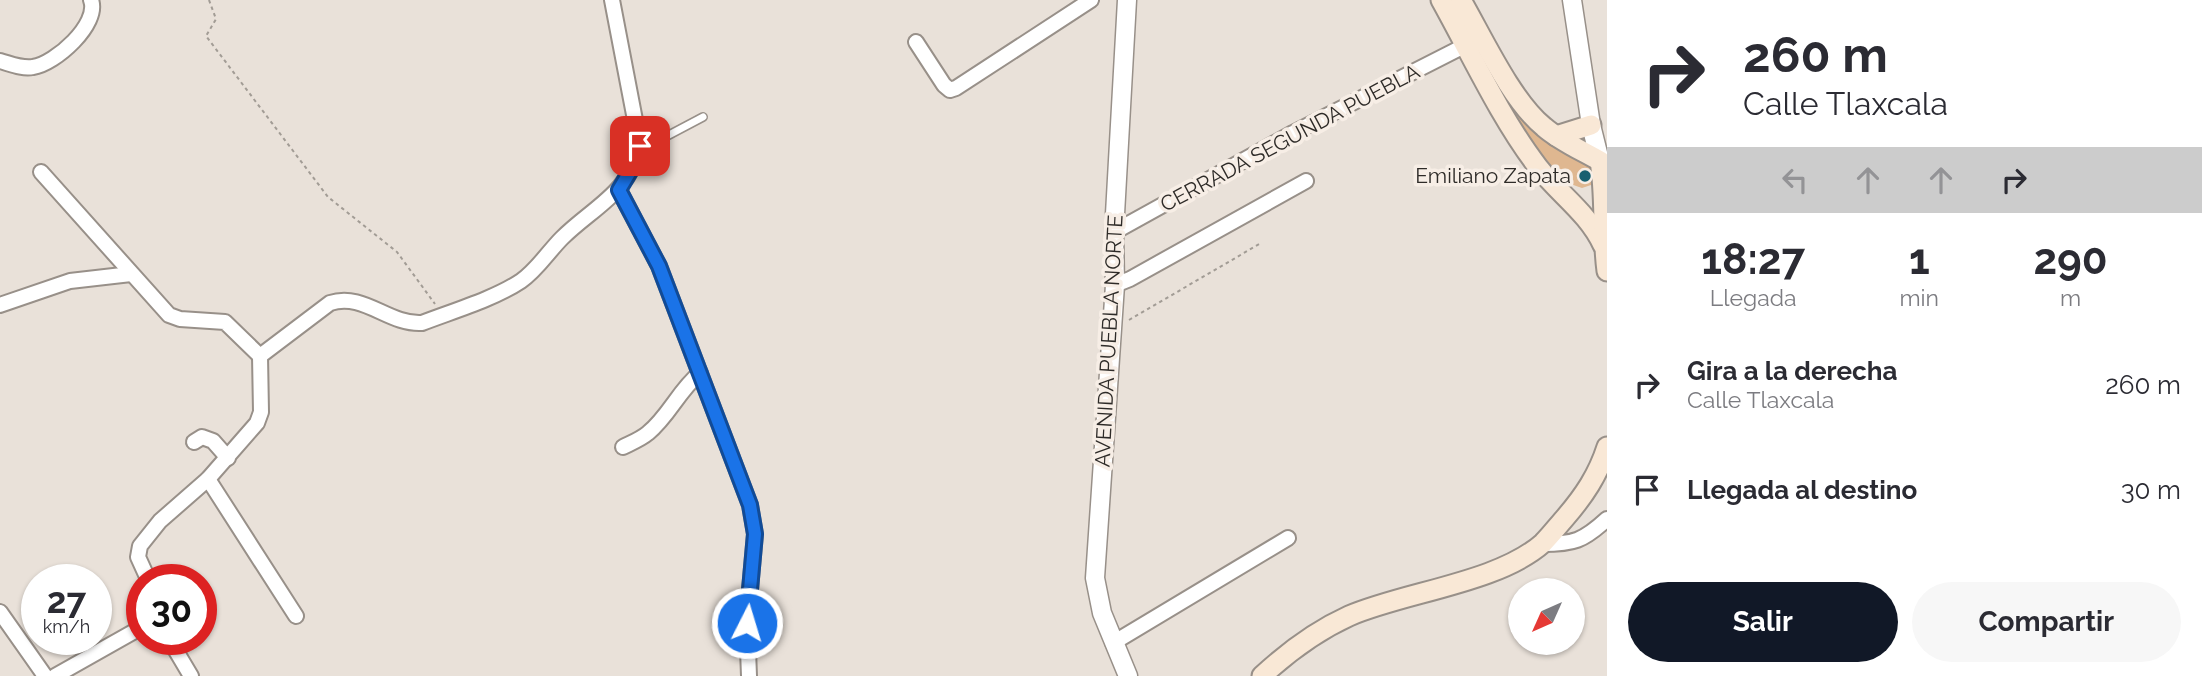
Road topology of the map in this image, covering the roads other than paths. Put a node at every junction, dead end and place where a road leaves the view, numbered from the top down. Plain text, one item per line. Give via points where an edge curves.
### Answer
1 (91, 0) edge
2 (612, 0) edge
3 (1091, 0) edge
4 (1127, 0) edge
5 (1441, 0) edge
6 (1461, 0) edge
7 (1572, 0) edge
8 (916, 42) dead end
9 (1466, 45) junction
10 (0, 61) edge
11 (703, 117) dead end
12 (1591, 125) junction
13 (1556, 136) junction
14 (640, 146) junction
15 (41, 172) dead end
16 (1603, 173) edge
17 (1306, 181) dead end
18 (1558, 187) junction
19 (619, 190) junction
20 (1114, 232) junction
21 (1604, 246) junction
22 (1607, 271) edge
23 (131, 274) junction
24 (1115, 285) junction
25 (0, 305) edge
26 (260, 356) junction
27 (700, 373) junction
28 (194, 442) dead end
29 (623, 447) dead end
30 (1607, 447) edge
31 (228, 458) junction
32 (208, 479) junction
33 (1607, 519) edge
34 (1288, 538) dead end
35 (1542, 544) junction
36 (141, 564) edge
37 (0, 612) edge
38 (296, 616) dead end
39 (126, 636) edge
40 (1113, 643) junction
41 (179, 655) edge
42 (44, 676) edge
43 (55, 676) edge
44 (191, 676) edge
45 (749, 676) edge
46 (1128, 676) edge
47 (1262, 676) edge

1 - 10 street via 88,23 50,60 23,68
2 - 14 street
3 - 8 street via 950,90
4 - 20 street, AVENIDA PUEBLA NORTE
5 - 9 main road
6 - 13 main road via 1525,108
7 - 12 street
9 - 18 main road via 1524,146
9 - 20 street, CERRADA SEGUNDA PUEBLA
11 - 14 lane
12 - 13 main road
12 - 16 street
13 - 16 main road
14 - 19 street
15 - 23 street
16 - 18 main road via 1589,194
16 - 21 main road
17 - 24 street
18 - 21 main road via 1595,228
19 - 26 street via 520,281 422,323 343,299 330,303
19 - 27 street via 659,266
20 - 24 street, AVENIDA PUEBLA NORTE
21 - 22 main road
23 - 25 street via 70,281
23 - 26 street via 169,315 225,322
24 - 40 street, AVENIDA PUEBLA NORTE via 1095,578
26 - 31 street via 261,412
27 - 29 street via 647,434
27 - 45 street via 750,505 755,534 747,623
28 - 31 street via 202,436 208,438
30 - 35 main road via 1581,499
31 - 32 street
32 - 36 street via 160,521 140,546
32 - 38 street
33 - 35 street via 1590,536 1571,544
34 - 40 street
35 - 47 main road via 1490,571 1323,628
37 - 42 street
39 - 43 street
40 - 46 street, AVENIDA PUEBLA NORTE
41 - 44 street

